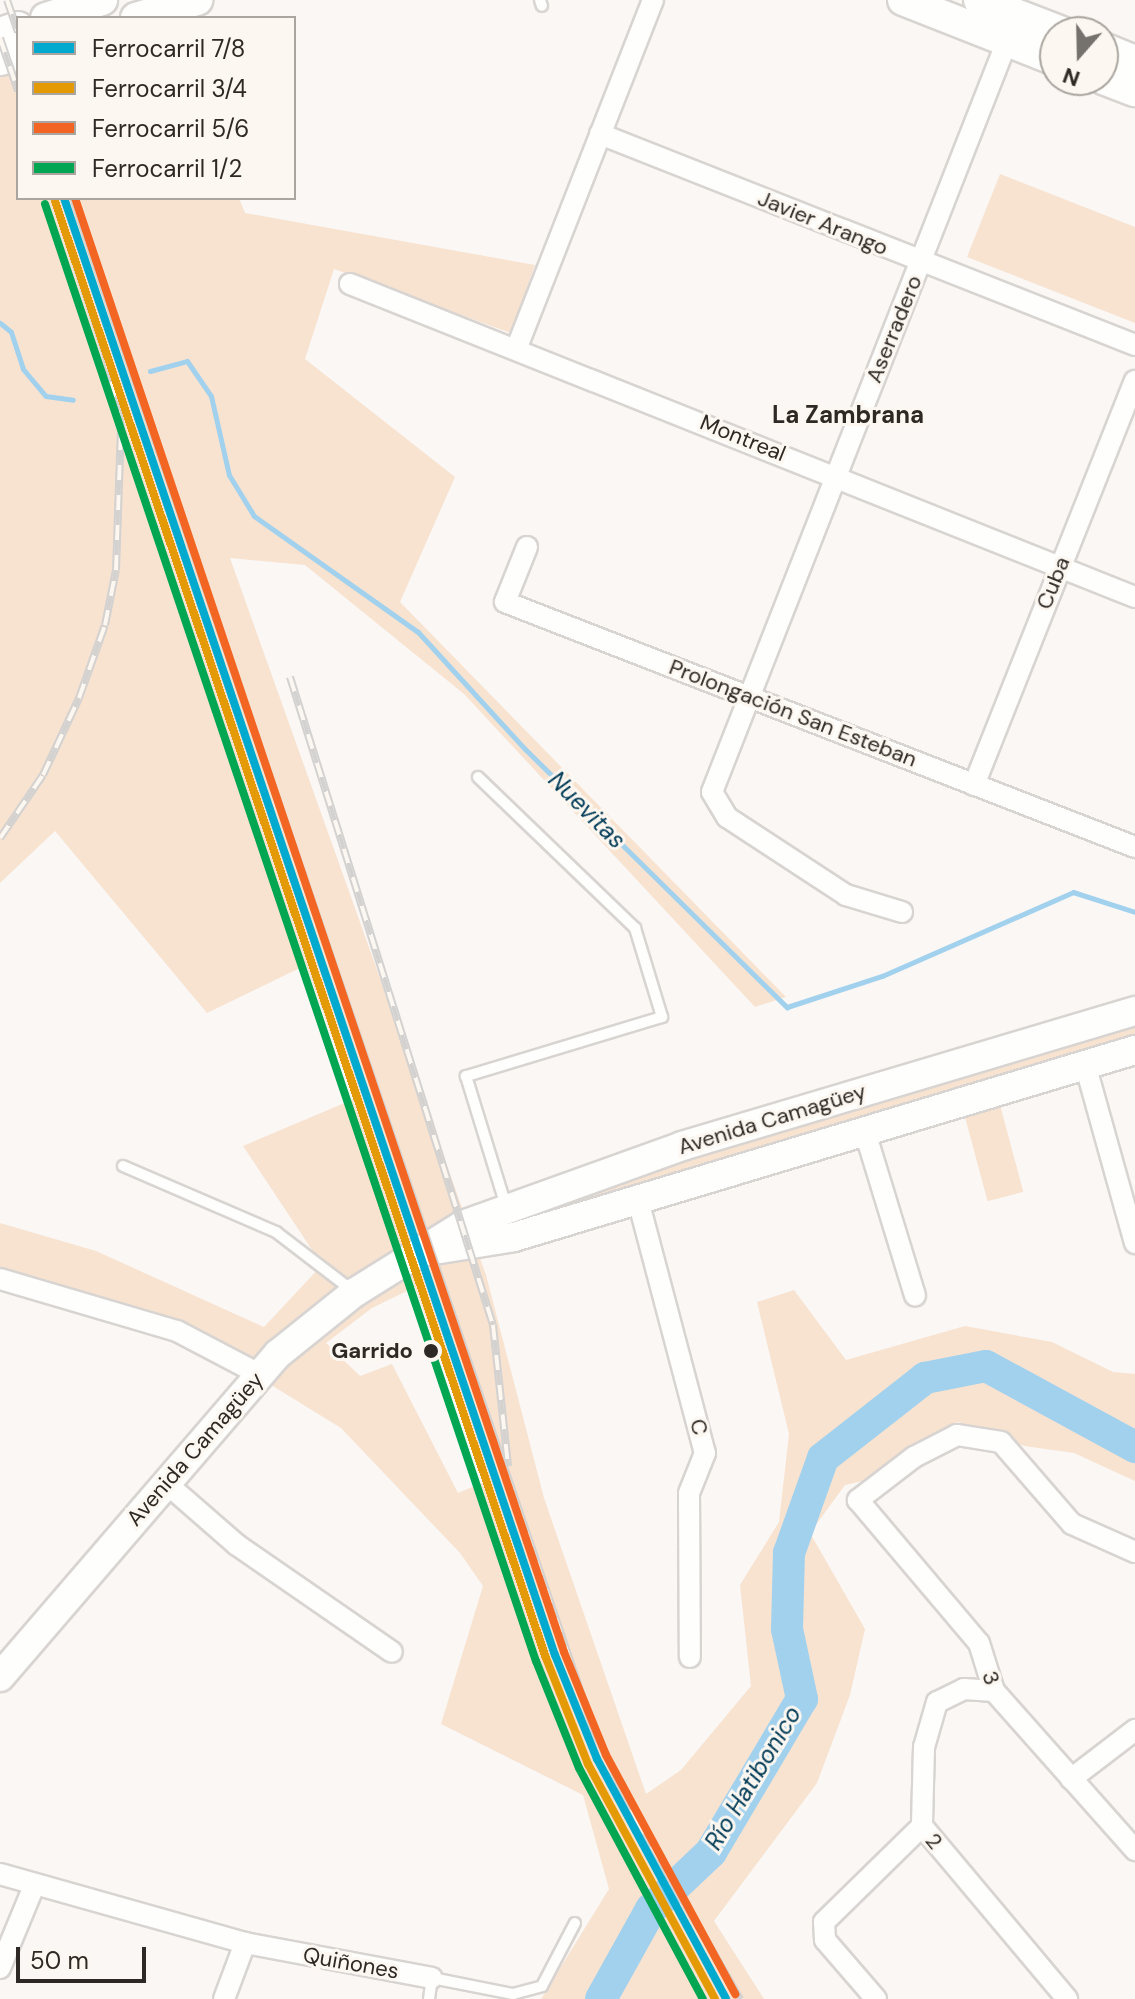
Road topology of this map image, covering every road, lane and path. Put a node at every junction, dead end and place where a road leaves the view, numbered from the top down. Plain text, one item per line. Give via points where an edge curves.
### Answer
1 (102, 0) edge
2 (197, 0) edge
3 (653, 0) edge
4 (903, 0) edge
5 (979, 0) edge
6 (55, 12) edge
7 (143, 16) edge
8 (1016, 19) edge
9 (1039, 26) edge
10 (1039, 43) edge
11 (600, 134) junction
12 (920, 262) junction
13 (350, 284) dead end
14 (1135, 345) edge
15 (517, 347) junction
16 (1135, 381) edge
17 (836, 476) junction
18 (527, 547) dead end
19 (1060, 566) junction
20 (1135, 597) edge
21 (750, 695) junction
22 (478, 777) dead end
23 (974, 785) junction
24 (1135, 847) edge
25 (902, 912) dead end
26 (1135, 1011) edge
27 (1135, 1050) edge
28 (1085, 1064) junction
29 (865, 1132) junction
30 (123, 1166) dead end
31 (638, 1200) junction
32 (506, 1206) junction
33 (514, 1237) junction
34 (1135, 1243) edge
35 (419, 1253) junction
36 (0, 1279) edge
37 (354, 1293) junction
38 (915, 1296) dead end
39 (259, 1374) junction
40 (166, 1483) junction
41 (1135, 1552) edge
42 (392, 1652) dead end
43 (690, 1657) dead end
44 (0, 1677) edge
45 (994, 1691) junction
46 (1135, 1730) edge
47 (1071, 1779) junction
48 (922, 1826) junction
49 (1135, 1850) edge
50 (0, 1874) edge
51 (34, 1886) junction
52 (575, 1923) dead end
53 (245, 1943) junction
54 (0, 1968) edge
55 (432, 1978) junction
56 (224, 1999) edge
57 (429, 1999) edge
58 (876, 1999) edge
59 (1067, 1999) edge

1 - 6 main road
2 - 7 main road
3 - 11 street
4 - 8 main road
5 - 8 main road
8 - 9 main road
8 - 10 main road
8 - 12 street, Aserradero
11 - 12 street, Javier Arango
11 - 15 street
12 - 14 street, Javier Arango
12 - 17 street, Aserradero
13 - 15 street, Montreal
15 - 17 street, Montreal
16 - 19 street, Cuba
17 - 19 street, Montreal
17 - 21 street, Aserradero
18 - 21 street, Prolongación San Esteban via 505,602
19 - 20 street, Montreal
19 - 23 street, Cuba
21 - 23 street, Prolongación San Esteban
21 - 25 street, Aserradero via 712,792 727,817 846,895
22 - 32 lane via 635,928 662,1017 466,1076
23 - 24 street, Prolongación San Esteban
26 - 32 main road, Avenida Camagüey via 682,1146
27 - 28 main road, Avenida Camagüey
28 - 29 main road, Avenida Camagüey
28 - 34 street
29 - 31 main road, Avenida Camagüey
29 - 38 street
30 - 37 lane via 276,1232
31 - 33 main road, Avenida Camagüey
31 - 43 street, C via 705,1453 689,1493
32 - 33 main road
32 - 35 main road, Avenida Camagüey
33 - 35 main road, Avenida Camagüey
35 - 37 main road, Avenida Camagüey
36 - 39 street via 177,1331
37 - 39 main road, Avenida Camagüey
39 - 40 main road, Avenida Camagüey
40 - 42 street via 237,1545
40 - 44 main road, Avenida Camagüey
41 - 45 street, 3 via 1072,1524 1001,1442 957,1435 914,1457 858,1500 979,1643
45 - 47 street, 3
45 - 48 street, 2 via 964,1689 937,1702 924,1747
46 - 47 street
47 - 49 street, 3
48 - 58 street via 824,1922 825,1940
48 - 59 street, 2
50 - 51 street, Quiñones
51 - 53 street, Quiñones
51 - 54 street
52 - 55 lane, Quiñones via 542,1986 513,1994
53 - 55 street, Quiñones
53 - 56 street
55 - 57 lane

